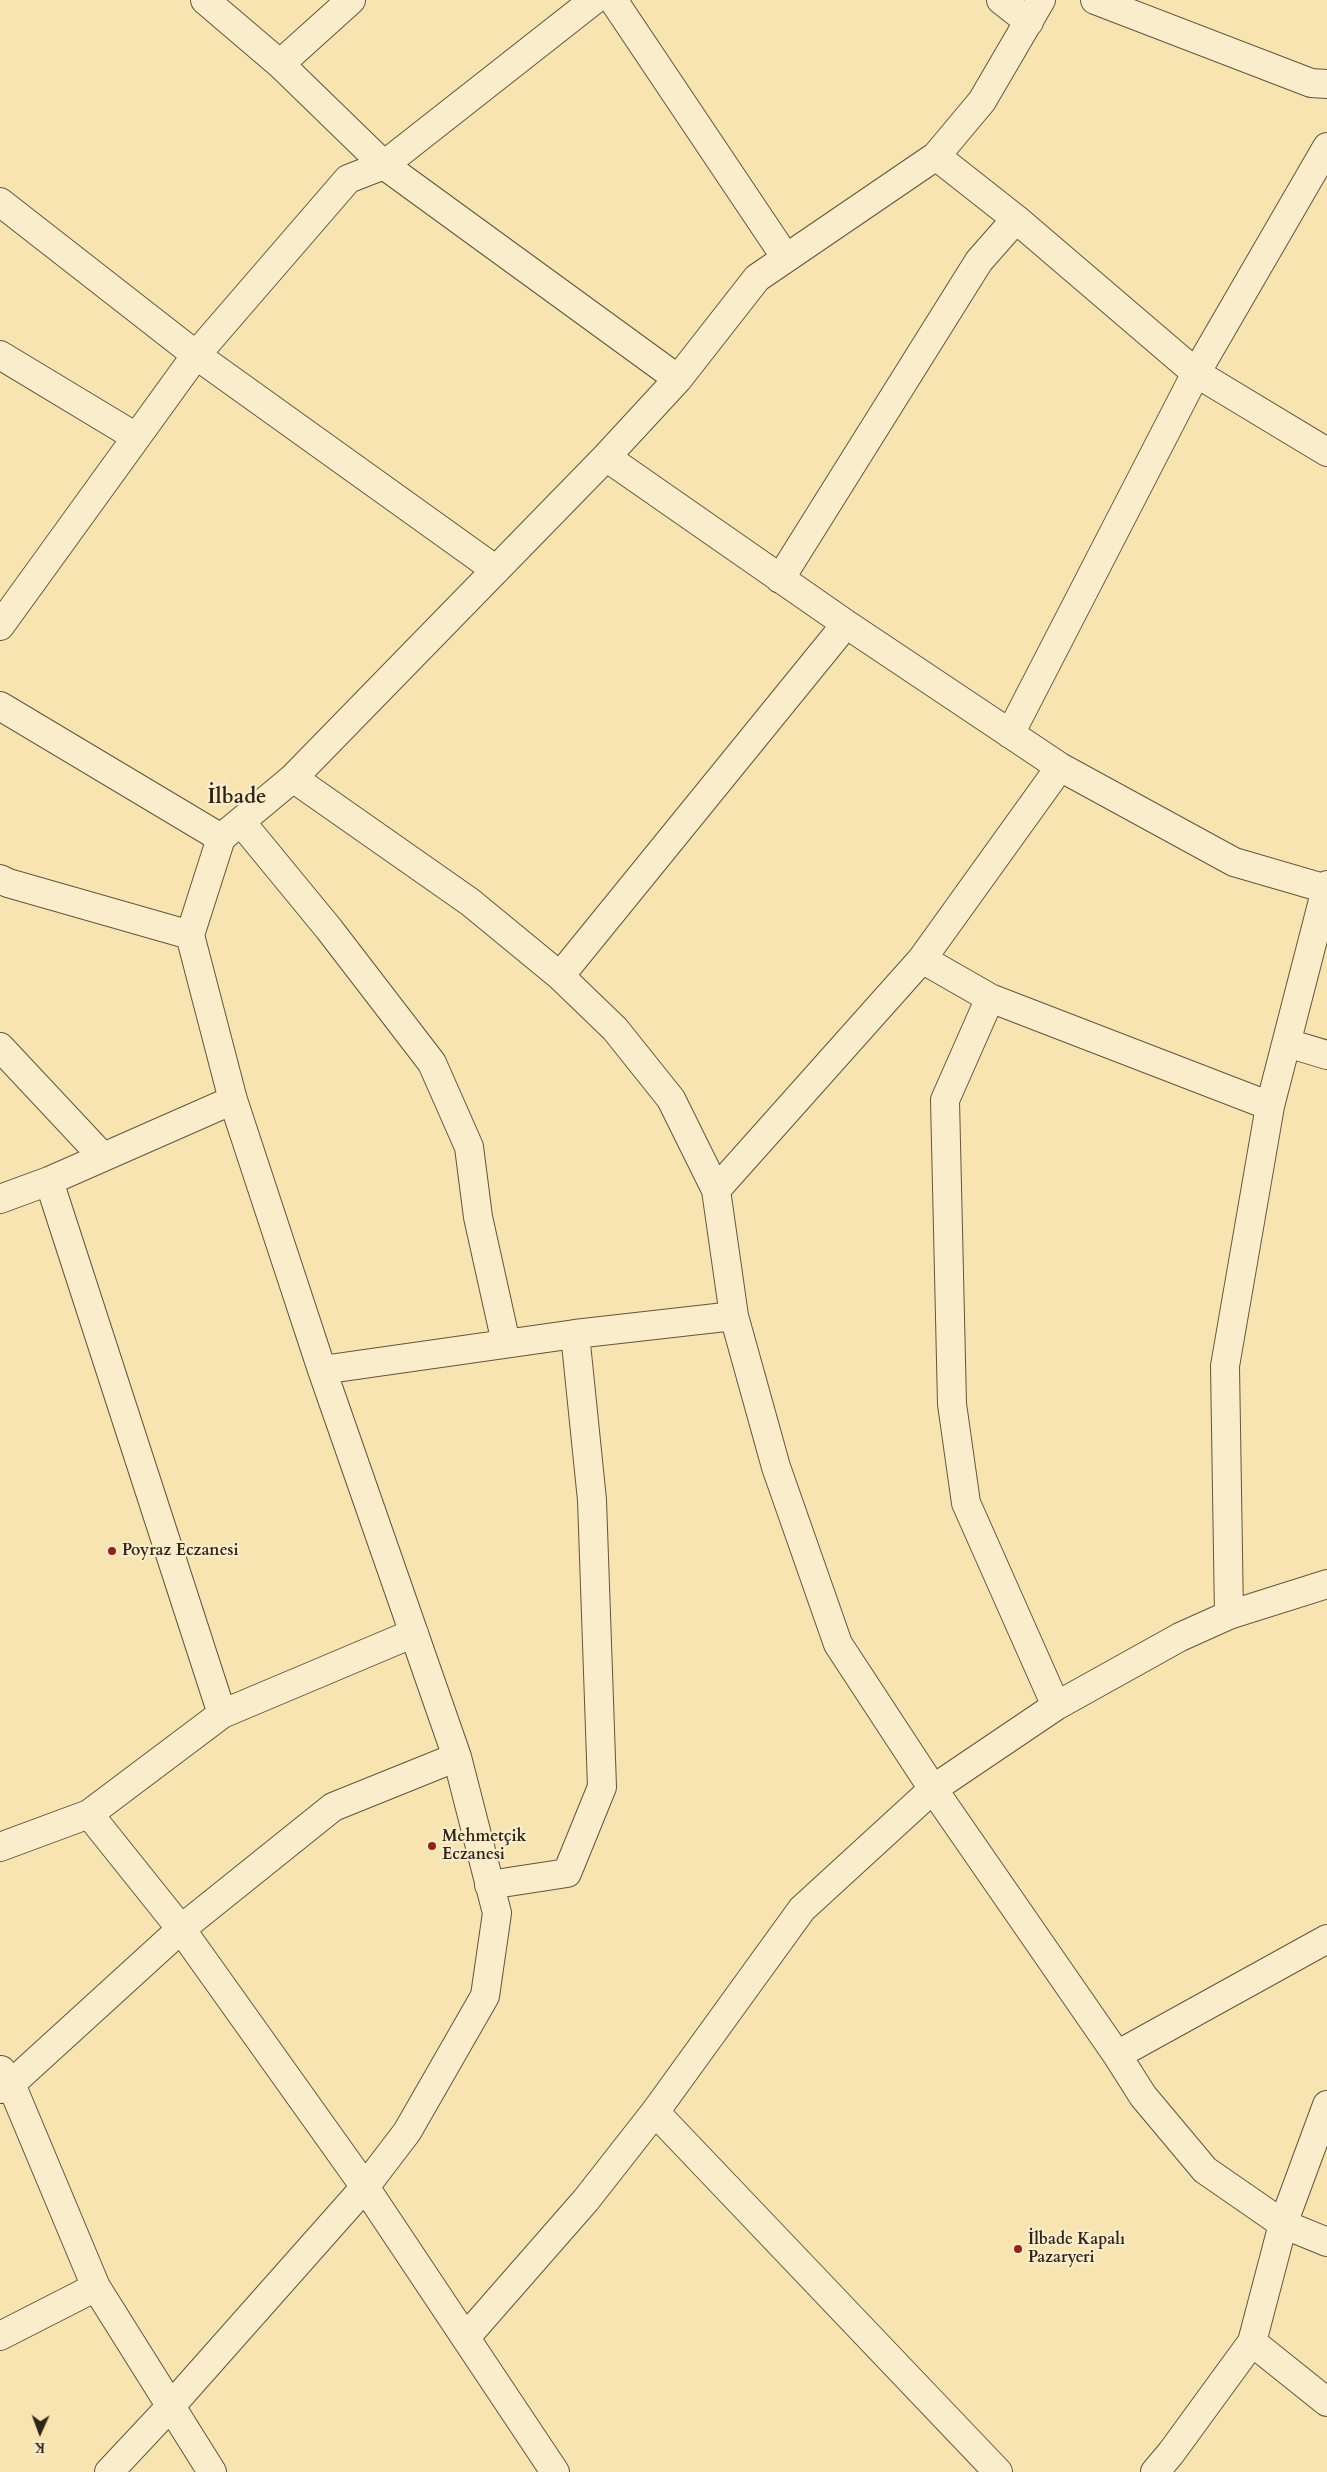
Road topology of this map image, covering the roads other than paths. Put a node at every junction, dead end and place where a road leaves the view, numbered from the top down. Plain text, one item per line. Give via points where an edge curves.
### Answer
1 (205, 0) edge
2 (351, 0) edge
3 (594, 0) edge
4 (613, 0) edge
5 (1001, 0) edge
6 (1095, 0) edge
7 (1035, 11) edge
8 (280, 64) junction
9 (1327, 84) edge
10 (1327, 147) edge
11 (936, 156) junction
12 (384, 165) junction
13 (0, 202) edge
14 (1016, 219) junction
15 (786, 258) junction
16 (0, 355) edge
17 (196, 355) junction
18 (1196, 373) junction
19 (678, 379) junction
20 (136, 437) junction
21 (1327, 452) edge
22 (606, 457) junction
23 (496, 570) junction
24 (780, 579) junction
25 (846, 624) junction
26 (0, 626) edge
27 (0, 706) edge
28 (1010, 734) junction
29 (1060, 767) junction
30 (293, 778) junction
31 (231, 830) junction
32 (0, 878) edge
33 (1327, 887) edge
34 (190, 934) junction
35 (922, 959) junction
36 (560, 976) junction
37 (990, 998) junction
38 (1287, 1043) junction
39 (0, 1047) edge
40 (1327, 1055) edge
41 (232, 1100) junction
42 (1270, 1106) junction
43 (103, 1158) junction
44 (49, 1181) junction
45 (716, 1190) junction
46 (0, 1199) edge
47 (734, 1316) junction
48 (575, 1334) junction
49 (506, 1343) junction
50 (322, 1370) junction
51 (1327, 1584) edge
52 (1229, 1615) junction
53 (414, 1633) junction
54 (1056, 1706) junction
55 (222, 1714) junction
56 (456, 1757) junction
57 (933, 1789) junction
58 (90, 1814) junction
59 (0, 1847) edge
60 (489, 1884) junction
61 (181, 1930) junction
62 (1327, 1939) edge
63 (1117, 2055) junction
64 (4, 2081) edge
65 (1327, 2105) edge
66 (655, 2112) junction
67 (365, 2187) junction
68 (1283, 2224) junction
69 (1327, 2242) edge
70 (96, 2287) junction
71 (0, 2336) edge
72 (467, 2336) junction
73 (1252, 2342) junction
74 (1327, 2402) edge
75 (170, 2407) junction
76 (109, 2472) edge
77 (212, 2472) edge
78 (556, 2472) edge
79 (998, 2472) edge
80 (1155, 2472) edge

1 - 8 street
2 - 8 street
3 - 12 street
4 - 15 street
5 - 7 street
6 - 9 street via 1311,83
7 - 11 street via 982,101
8 - 12 street
10 - 18 street
11 - 14 street
11 - 15 street
12 - 17 street via 348,179
12 - 19 street
13 - 17 street
14 - 18 street
14 - 24 street via 979,260
15 - 19 street via 757,278
16 - 20 street
17 - 20 street
17 - 23 street
18 - 21 street
18 - 28 street
19 - 22 street
20 - 26 street
22 - 23 street
22 - 24 street
23 - 30 street
24 - 25 street
25 - 28 street
25 - 36 street
27 - 31 street via 56,741
28 - 29 street
29 - 33 street via 1234,862
29 - 35 street
30 - 31 street
30 - 36 street via 470,902
31 - 34 street
31 - 49 street via 329,929 432,1063 469,1147 478,1217
32 - 34 street via 8,883
33 - 38 street
34 - 41 street
35 - 37 street
35 - 45 street
36 - 45 street via 615,1029 671,1100
37 - 42 street
37 - 54 street via 945,1100 952,1404 966,1503
38 - 40 street
38 - 42 street
39 - 43 street
41 - 43 street
41 - 50 street
42 - 52 street via 1225,1366
43 - 44 street
44 - 46 street
44 - 55 street
45 - 47 street
47 - 48 street
47 - 57 street via 776,1467 838,1644
48 - 49 street
48 - 60 street via 592,1500 602,1786 568,1873
49 - 50 street
50 - 53 street
51 - 52 street
52 - 54 street via 1180,1637
53 - 55 street
53 - 56 street
54 - 57 street
55 - 58 street
56 - 60 street
56 - 61 street via 333,1807
57 - 63 street
57 - 66 street via 802,1909
58 - 59 street
58 - 61 street
60 - 67 street via 497,1913 485,1996 407,2132
61 - 64 street
61 - 67 street
62 - 63 street
63 - 68 street via 1143,2096 1205,2170
64 - 70 street
65 - 68 street
66 - 72 street via 586,2200
66 - 79 street
67 - 72 street
67 - 75 street
68 - 69 street
68 - 73 street
70 - 71 street
70 - 75 street
72 - 78 street
73 - 74 street
73 - 80 street
75 - 76 street
75 - 77 street

